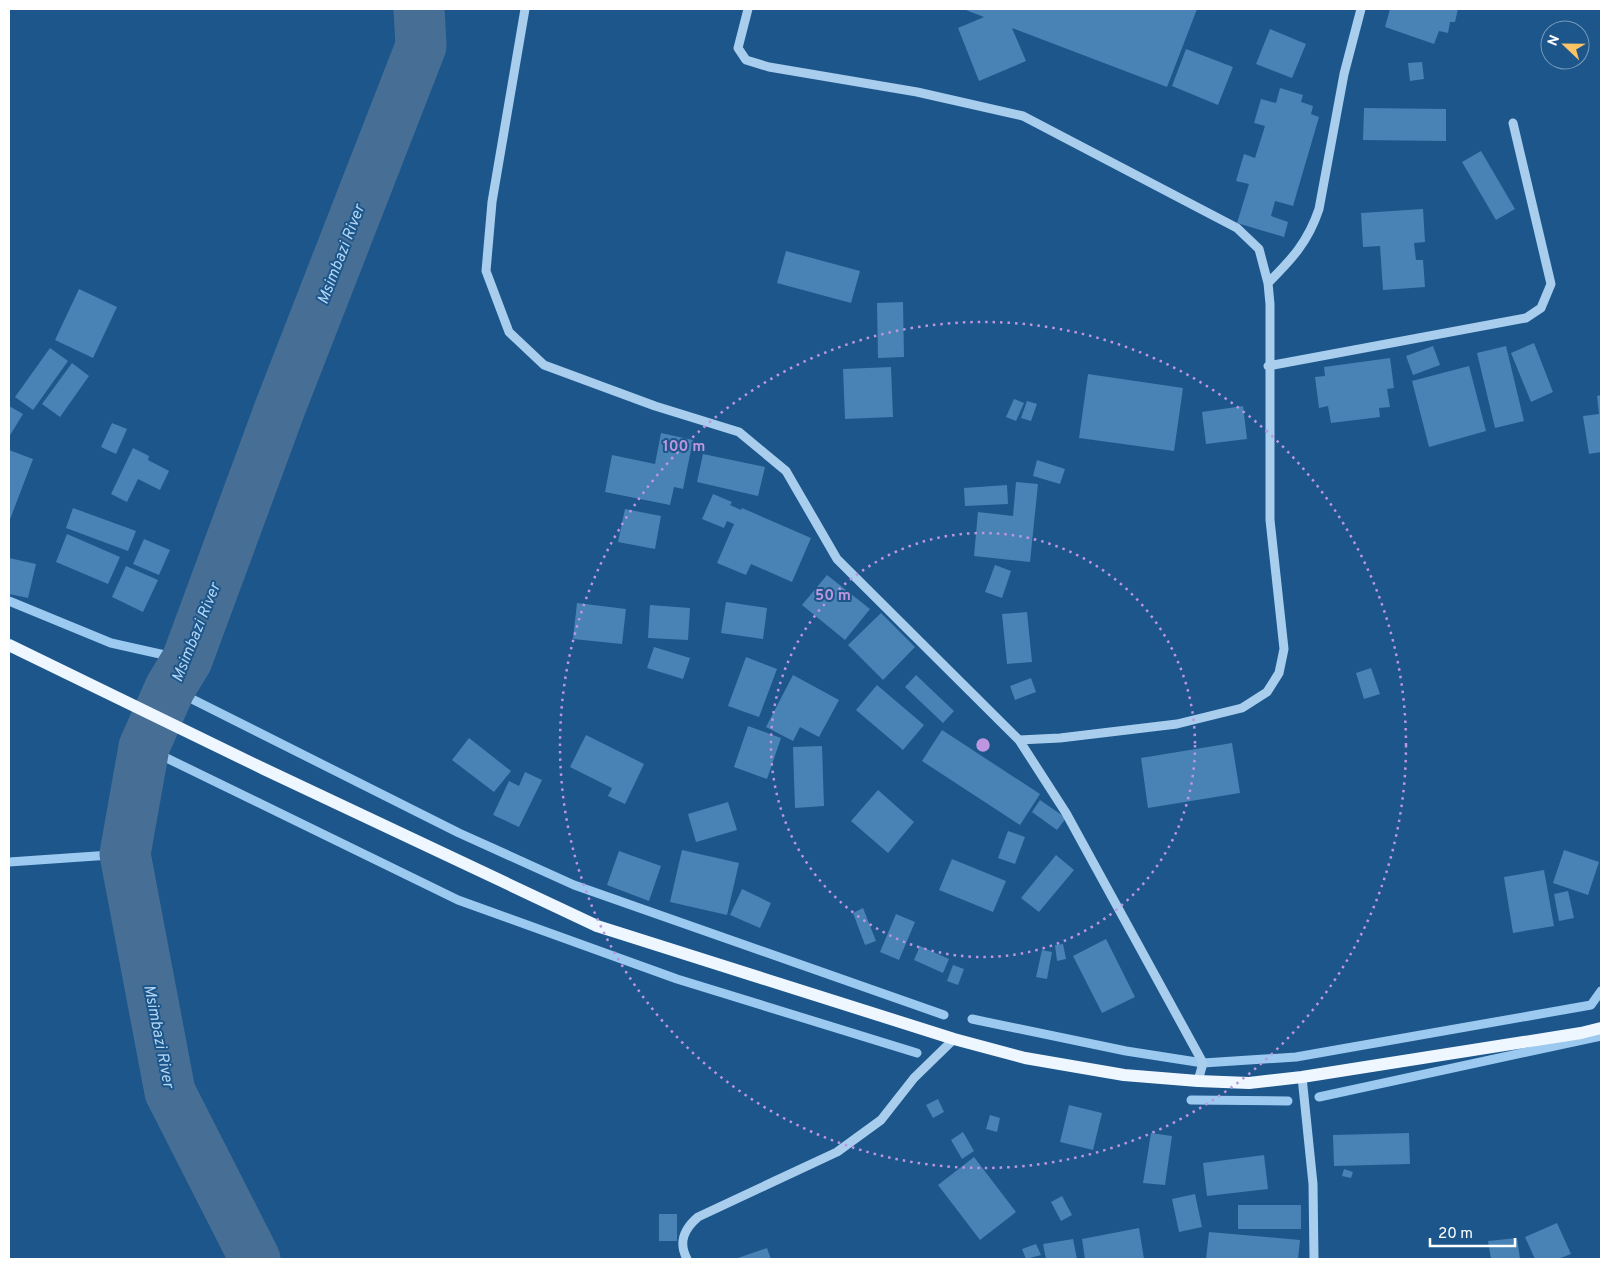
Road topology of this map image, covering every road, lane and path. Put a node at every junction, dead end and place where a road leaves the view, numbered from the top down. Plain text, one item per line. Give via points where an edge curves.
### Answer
1 (526, 9) edge
2 (748, 9) edge
3 (1361, 9) edge
4 (1513, 124) dead end
5 (1268, 283) junction
6 (1268, 366) junction
7 (10, 650) edge
8 (1019, 740) junction
9 (1601, 1028) edge
10 (954, 1039) junction
11 (1302, 1077) junction
12 (1198, 1081) junction
13 (687, 1259) edge
14 (1314, 1259) edge

1 - 8 street via 492,202 486,271 509,332 544,365 655,406 739,432 786,471 838,559
2 - 5 street via 738,48 746,60 769,67 917,92 1023,116 1237,228 1259,249
3 - 5 street via 1344,74 1319,209 1312,229 1296,254
4 - 6 street via 1551,284 1541,308 1526,318
5 - 6 street
6 - 8 street via 1270,520 1284,649 1279,673 1266,692 1242,708 1177,724
7 - 10 main road via 597,926
8 - 12 street via 1066,813 1202,1063
9 - 11 main road
10 - 12 main road via 1025,1058 1124,1075
10 - 13 street via 914,1078 881,1120 837,1152 698,1217 686,1226 682,1239
11 - 12 main road via 1250,1083
11 - 14 street via 1313,1184

